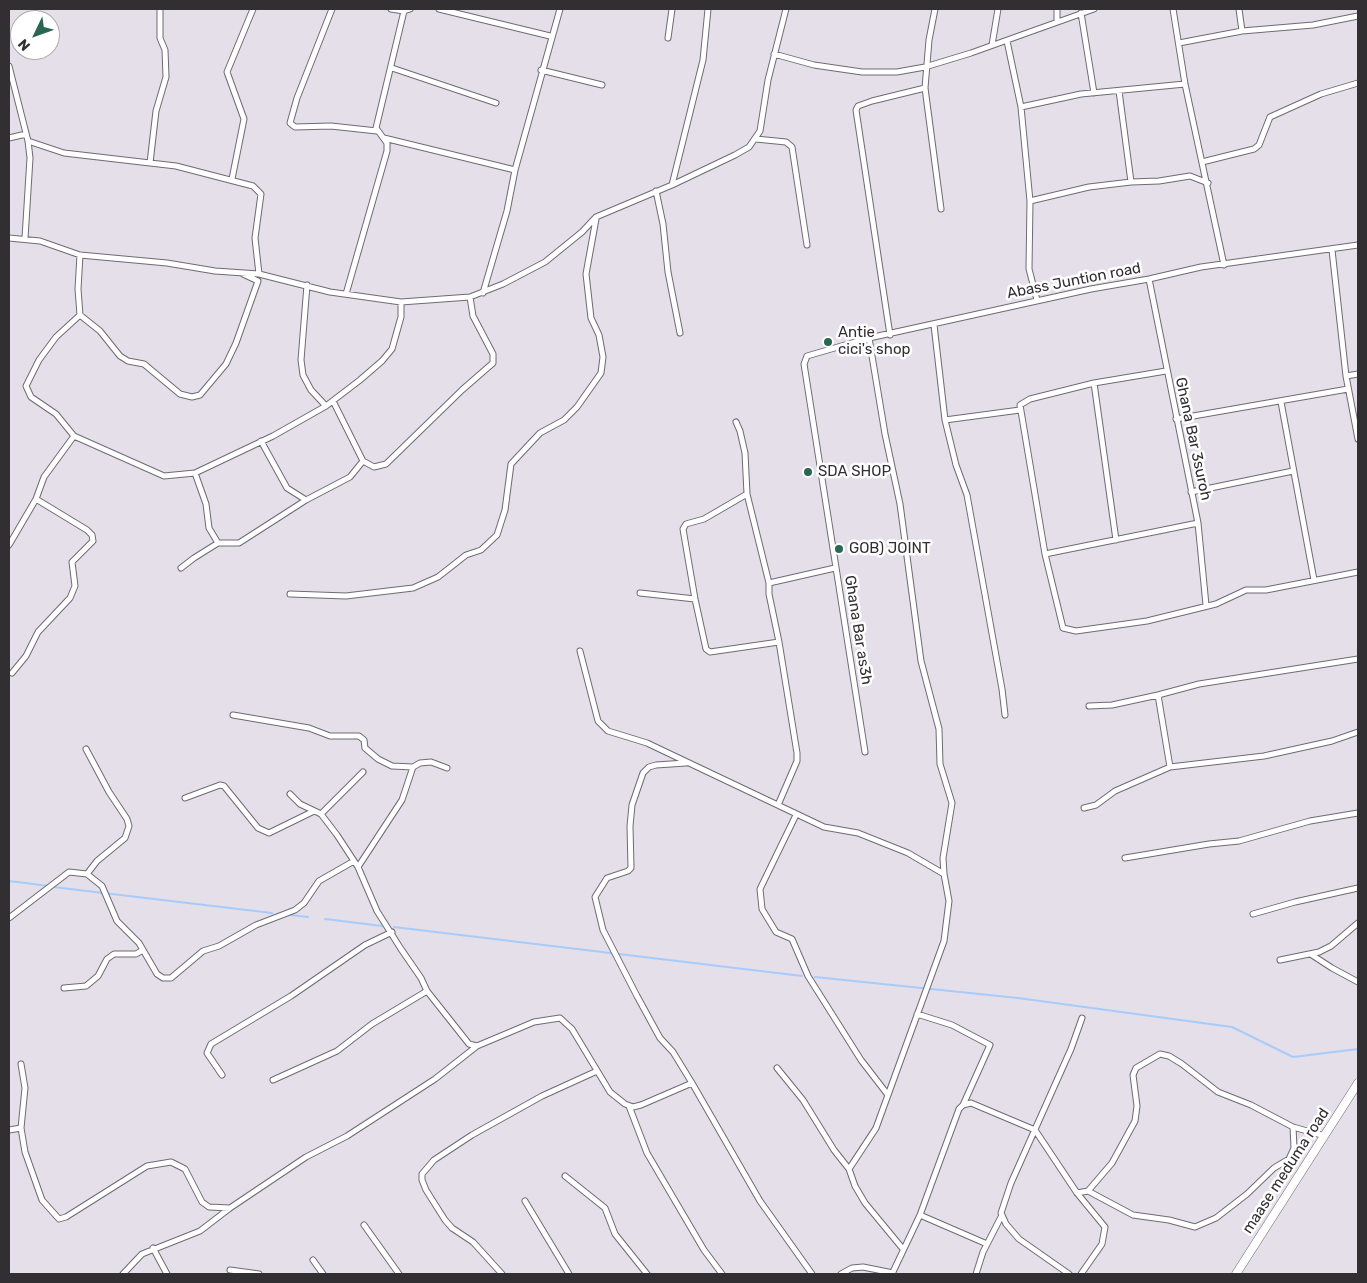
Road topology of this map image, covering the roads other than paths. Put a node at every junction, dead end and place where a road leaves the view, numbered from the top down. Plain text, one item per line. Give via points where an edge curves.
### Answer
1 (160, 9) edge
2 (253, 9) edge
3 (332, 9) edge
4 (391, 9) edge
5 (410, 9) edge
6 (439, 9) edge
7 (560, 9) edge
8 (672, 9) edge
9 (708, 9) edge
10 (786, 9) edge
11 (935, 9) edge
12 (998, 9) edge
13 (1056, 9) edge
14 (1094, 9) edge
15 (1173, 9) edge
16 (1239, 9) edge
17 (404, 12) junction
18 (1081, 13) junction
19 (1358, 16) edge
20 (1057, 22) junction
21 (1242, 31) junction
22 (550, 36) junction
23 (668, 38) dead end
24 (1007, 41) junction
25 (1179, 42) junction
26 (992, 45) junction
27 (774, 54) junction
28 (9, 66) edge
29 (925, 67) junction
30 (392, 68) junction
31 (541, 70) junction
32 (1358, 83) edge
33 (602, 84) dead end
34 (1185, 84) junction
35 (925, 88) junction
36 (1119, 91) junction
37 (1094, 93) junction
38 (496, 103) dead end
39 (1021, 108) junction
40 (377, 131) junction
41 (26, 134) junction
42 (9, 138) edge
43 (384, 138) junction
44 (756, 139) junction
45 (28, 141) junction
46 (1202, 162) junction
47 (150, 163) junction
48 (515, 170) junction
49 (232, 179) junction
50 (1131, 182) junction
51 (1208, 183) junction
52 (672, 185) junction
53 (656, 192) junction
54 (1030, 201) junction
55 (941, 209) dead end
56 (596, 217) junction
57 (9, 238) edge
58 (25, 238) junction
59 (807, 245) dead end
60 (1358, 245) edge
61 (1332, 250) junction
62 (80, 256) junction
63 (1224, 265) junction
64 (228, 271) junction
65 (259, 274) junction
66 (1149, 280) junction
67 (307, 285) junction
68 (483, 293) junction
69 (346, 294) junction
70 (470, 297) junction
71 (1037, 300) junction
72 (401, 302) junction
73 (80, 315) junction
74 (934, 325) junction
75 (680, 333) dead end
76 (890, 335) junction
77 (869, 338) junction
78 (804, 364) joint
79 (1166, 371) junction
80 (1358, 374) edge
81 (1346, 376) junction
82 (1094, 383) junction
83 (1348, 389) junction
84 (333, 401) junction
85 (1280, 402) junction
86 (326, 406) junction
87 (1020, 410) junction
88 (1176, 419) junction
89 (945, 420) junction
90 (736, 422) dead end
91 (74, 436) junction
92 (1358, 438) edge
93 (261, 441) junction
94 (363, 461) junction
95 (1293, 471) junction
96 (195, 473) junction
97 (1191, 492) junction
98 (747, 494) junction
99 (36, 499) junction
100 (306, 500) junction
101 (1198, 523) junction
102 (1116, 540) junction
103 (218, 543) junction
104 (9, 545) edge
105 (1045, 554) junction
106 (181, 568) dead end
107 (835, 568) junction
108 (1358, 572) edge
109 (1314, 580) junction
110 (769, 583) junction
111 (640, 593) dead end
112 (290, 594) dead end
113 (695, 599) junction
114 (1206, 605) junction
115 (779, 642) junction
116 (580, 652) dead end
117 (1358, 659) edge
118 (12, 673) dead end
119 (1158, 695) junction
120 (1089, 706) dead end
121 (233, 715) dead end
122 (1005, 715) dead end
123 (1358, 732) edge
124 (86, 749) dead end
125 (865, 752) dead end
126 (686, 763) junction
127 (1170, 767) junction
128 (413, 768) junction
129 (447, 768) dead end
130 (362, 772) dead end
131 (290, 794) dead end
132 (185, 798) dead end
133 (778, 805) junction
134 (1084, 808) dead end
135 (314, 811) junction
136 (1358, 813) edge
137 (321, 814) junction
138 (796, 815) junction
139 (1125, 858) dead end
140 (354, 861) junction
141 (358, 866) junction
142 (87, 874) junction
143 (944, 874) junction
144 (1358, 888) edge
145 (1253, 914) dead end
146 (9, 918) edge
147 (1358, 923) edge
148 (392, 932) junction
149 (143, 950) junction
150 (1312, 954) junction
151 (1280, 960) dead end
152 (1358, 982) edge
153 (64, 988) dead end
154 (427, 991) junction
155 (917, 1014) junction
156 (1082, 1018) dead end
157 (477, 1046) junction
158 (21, 1064) dead end
159 (776, 1068) dead end
160 (597, 1071) junction
161 (222, 1076) dead end
162 (274, 1080) dead end
163 (692, 1083) junction
164 (1358, 1083) edge
165 (888, 1095) junction
166 (962, 1105) junction
167 (629, 1106) junction
168 (1293, 1127) junction
169 (21, 1128) junction
170 (9, 1130) edge
171 (1035, 1130) junction
172 (1326, 1136) junction
173 (849, 1169) junction
174 (565, 1176) dead end
175 (1088, 1191) junction
176 (1077, 1193) junction
177 (525, 1201) dead end
178 (209, 1206) junction
179 (230, 1208) junction
180 (920, 1215) junction
181 (1002, 1215) junction
182 (216, 1218) junction
183 (364, 1225) dead end
184 (987, 1244) junction
185 (153, 1248) junction
186 (903, 1249) junction
187 (313, 1260) dead end
188 (230, 1270) dead end
189 (893, 1273) edge
190 (123, 1274) edge
191 (167, 1274) edge
192 (259, 1274) edge
193 (323, 1274) edge
194 (399, 1274) edge
195 (502, 1274) edge
196 (569, 1274) edge
197 (647, 1274) edge
198 (722, 1274) edge
199 (812, 1274) edge
200 (841, 1274) edge
201 (976, 1274) edge
202 (1069, 1274) edge
203 (1081, 1274) edge
204 (1236, 1274) edge

1 - 47 street via 160,38 165,50 166,77 156,111
2 - 49 street via 227,72 244,119
3 - 40 street via 290,123 295,127 331,126
4 - 17 street
5 - 17 street
6 - 22 street
7 - 22 street
8 - 23 street
9 - 52 street via 703,60
10 - 27 street
11 - 29 street
12 - 26 street
13 - 20 street
14 - 18 street
15 - 25 street
16 - 21 street
17 - 30 street
18 - 20 street
18 - 37 street
19 - 21 street via 1313,25
20 - 24 street
21 - 25 street
22 - 31 street
24 - 26 street
24 - 39 street
25 - 34 street
26 - 29 street
27 - 29 street via 814,65 862,72 897,72
27 - 44 street
28 - 41 street
29 - 35 street
30 - 38 street
30 - 40 street via 381,102
31 - 33 street
31 - 48 street
32 - 46 street via 1321,94 1270,117 1259,145 1254,149
34 - 36 street
34 - 46 street
35 - 55 street
35 - 76 street via 872,101 858,106 856,110
36 - 37 street
36 - 50 street
37 - 39 street
39 - 54 street
40 - 43 street
41 - 42 street
41 - 45 street
43 - 48 street
43 - 69 street via 388,151
44 - 52 street via 735,156
44 - 59 street via 786,142 792,147
45 - 47 street via 64,153
45 - 58 street via 30,177
46 - 51 street
47 - 49 street
48 - 68 street via 507,212
49 - 65 street via 253,186 260,194 255,238
50 - 51 street via 1190,176
50 - 54 street via 1089,187
51 - 63 street
52 - 53 street
53 - 56 street
53 - 75 street
54 - 71 street via 1029,268
56 - 68 street via 545,262
56 - 112 street via 586,274 592,318 603,357 601,373 578,407 564,420 540,433 511,464 505,510 497,534 481,550 466,555 438,577 414,588 346,596
57 - 58 street
58 - 62 street
60 - 61 street, Abass Juntion road
61 - 63 street, Abass Juntion road
61 - 81 street
62 - 64 street
62 - 73 street
63 - 66 street, Abass Juntion road via 1201,267
64 - 65 street
64 - 73 street via 258,281 226,364 200,395 180,394 144,364 120,356 100,331
65 - 67 street
66 - 71 street, Abass Juntion road
66 - 79 street, Ghana Bar 3suroh
67 - 69 street
67 - 86 street via 300,360 311,390
68 - 70 street
69 - 72 street
70 - 72 street
70 - 94 street via 473,316 493,354 493,363 386,464 374,467
71 - 74 street, Abass Juntion road
72 - 84 street via 401,317 392,349
73 - 91 street via 56,337 26,386 31,397 56,414
74 - 76 street, Abass Juntion road
74 - 89 street
76 - 77 street, Abass Juntion road
77 - 78 street, Abass Juntion road via 810,354
77 - 143 street via 900,504 921,661 939,729 940,764 952,803 943,858
78 - 107 street, Ghana Bar as3h
79 - 82 street
79 - 88 street, Ghana Bar 3suroh
80 - 81 street
81 - 83 street
82 - 87 street via 1023,402
82 - 102 street
83 - 85 street
83 - 92 street
84 - 86 street
84 - 94 street
85 - 88 street
85 - 95 street
86 - 93 street
87 - 89 street
87 - 105 street
88 - 97 street, Ghana Bar 3suroh
89 - 122 street via 967,495
90 - 98 street via 745,453
91 - 96 street via 164,476
91 - 99 street via 44,477
93 - 96 street
93 - 100 street via 287,488
94 - 100 street via 350,477
95 - 97 street
95 - 109 street
96 - 103 street via 206,504 209,528
97 - 101 street, Ghana Bar 3suroh
98 - 110 street
98 - 113 street via 704,519 686,524 684,529
99 - 104 street
99 - 118 street via 87,530 92,540 72,562 74,586 70,598 38,632 26,656
100 - 103 street via 239,543
101 - 102 street
101 - 114 street, Ghana Bar 3suroh
102 - 105 street
103 - 106 street
105 - 114 street via 1061,626 1068,631 1147,621
107 - 110 street
107 - 125 street, Ghana Bar as3h
108 - 109 street
109 - 114 street via 1266,590 1246,590 1216,604
110 - 115 street
111 - 113 street
113 - 115 street via 706,649 710,652
115 - 133 street via 797,762
116 - 126 street via 602,727 647,743
117 - 119 street via 1199,684
119 - 120 street via 1112,705
119 - 127 street
121 - 128 street via 309,728 330,736 359,736 364,740 365,748 378,759 392,766
123 - 127 street via 1264,756
124 - 142 street via 129,826 125,838 97,861
126 - 133 street
126 - 163 street via 656,765 643,773 632,805 631,868 607,878 595,897 603,930 654,1028 674,1052
127 - 134 street
128 - 129 street via 432,762
128 - 141 street via 402,800
130 - 137 street
131 - 135 street
132 - 135 street via 224,786 258,828 269,833
133 - 138 street
135 - 137 street
136 - 139 street via 1310,821 1239,841
137 - 140 street
138 - 143 street via 824,827 874,838
138 - 165 street via 760,889 762,909 776,932 792,938 808,976 861,1060
140 - 141 street
140 - 149 street via 319,882 295,910 203,951 171,978 157,974
141 - 148 street via 377,911
142 - 146 street via 69,872
142 - 149 street via 102,886 118,921
143 - 155 street via 949,902 947,925
144 - 145 street
147 - 150 street via 1331,946
148 - 154 street
148 - 161 street via 364,945 291,996 211,1044 207,1053
149 - 153 street via 136,954 114,954 86,986
150 - 151 street
150 - 152 street
154 - 157 street via 469,1044
154 - 162 street via 372,1024 337,1051
155 - 165 street
155 - 166 street via 952,1026 990,1045
156 - 171 street
157 - 160 street via 534,1022 560,1018 572,1029
157 - 179 street via 435,1079 347,1136 319,1149
158 - 169 street via 25,1088
159 - 173 street via 803,1100
160 - 167 street via 616,1099
160 - 195 street via 542,1096 472,1135 434,1160 422,1174 429,1196 445,1220 473,1242
163 - 167 street via 642,1105
163 - 199 street via 760,1201
164 - 172 street, maase meduma road
165 - 173 street via 876,1128
166 - 171 street via 971,1103
166 - 180 street
167 - 198 street via 648,1153 704,1250
168 - 172 street
168 - 175 street via 1294,1148 1289,1159 1216,1218 1195,1227 1133,1214
168 - 175 street via 1218,1092 1175,1060 1160,1054 1136,1068 1133,1075 1137,1106 1135,1121 1112,1162
169 - 170 street
169 - 178 street via 25,1152 42,1200 59,1218 66,1218 147,1166 171,1162 185,1169 202,1202
171 - 176 street
171 - 181 street via 1008,1192
172 - 204 street, maase meduma road
173 - 186 street via 865,1203
174 - 197 street via 606,1208 615,1234
175 - 176 street
176 - 203 street via 1105,1227 1102,1244
177 - 196 street
178 - 179 street
178 - 182 street
179 - 182 street
180 - 184 street
180 - 186 street
181 - 184 street
181 - 202 street via 1019,1239
182 - 185 street via 200,1231
183 - 194 street
184 - 201 street
185 - 190 street via 142,1254
185 - 191 street
186 - 189 street
187 - 193 street
188 - 192 street
189 - 200 street via 863,1267

